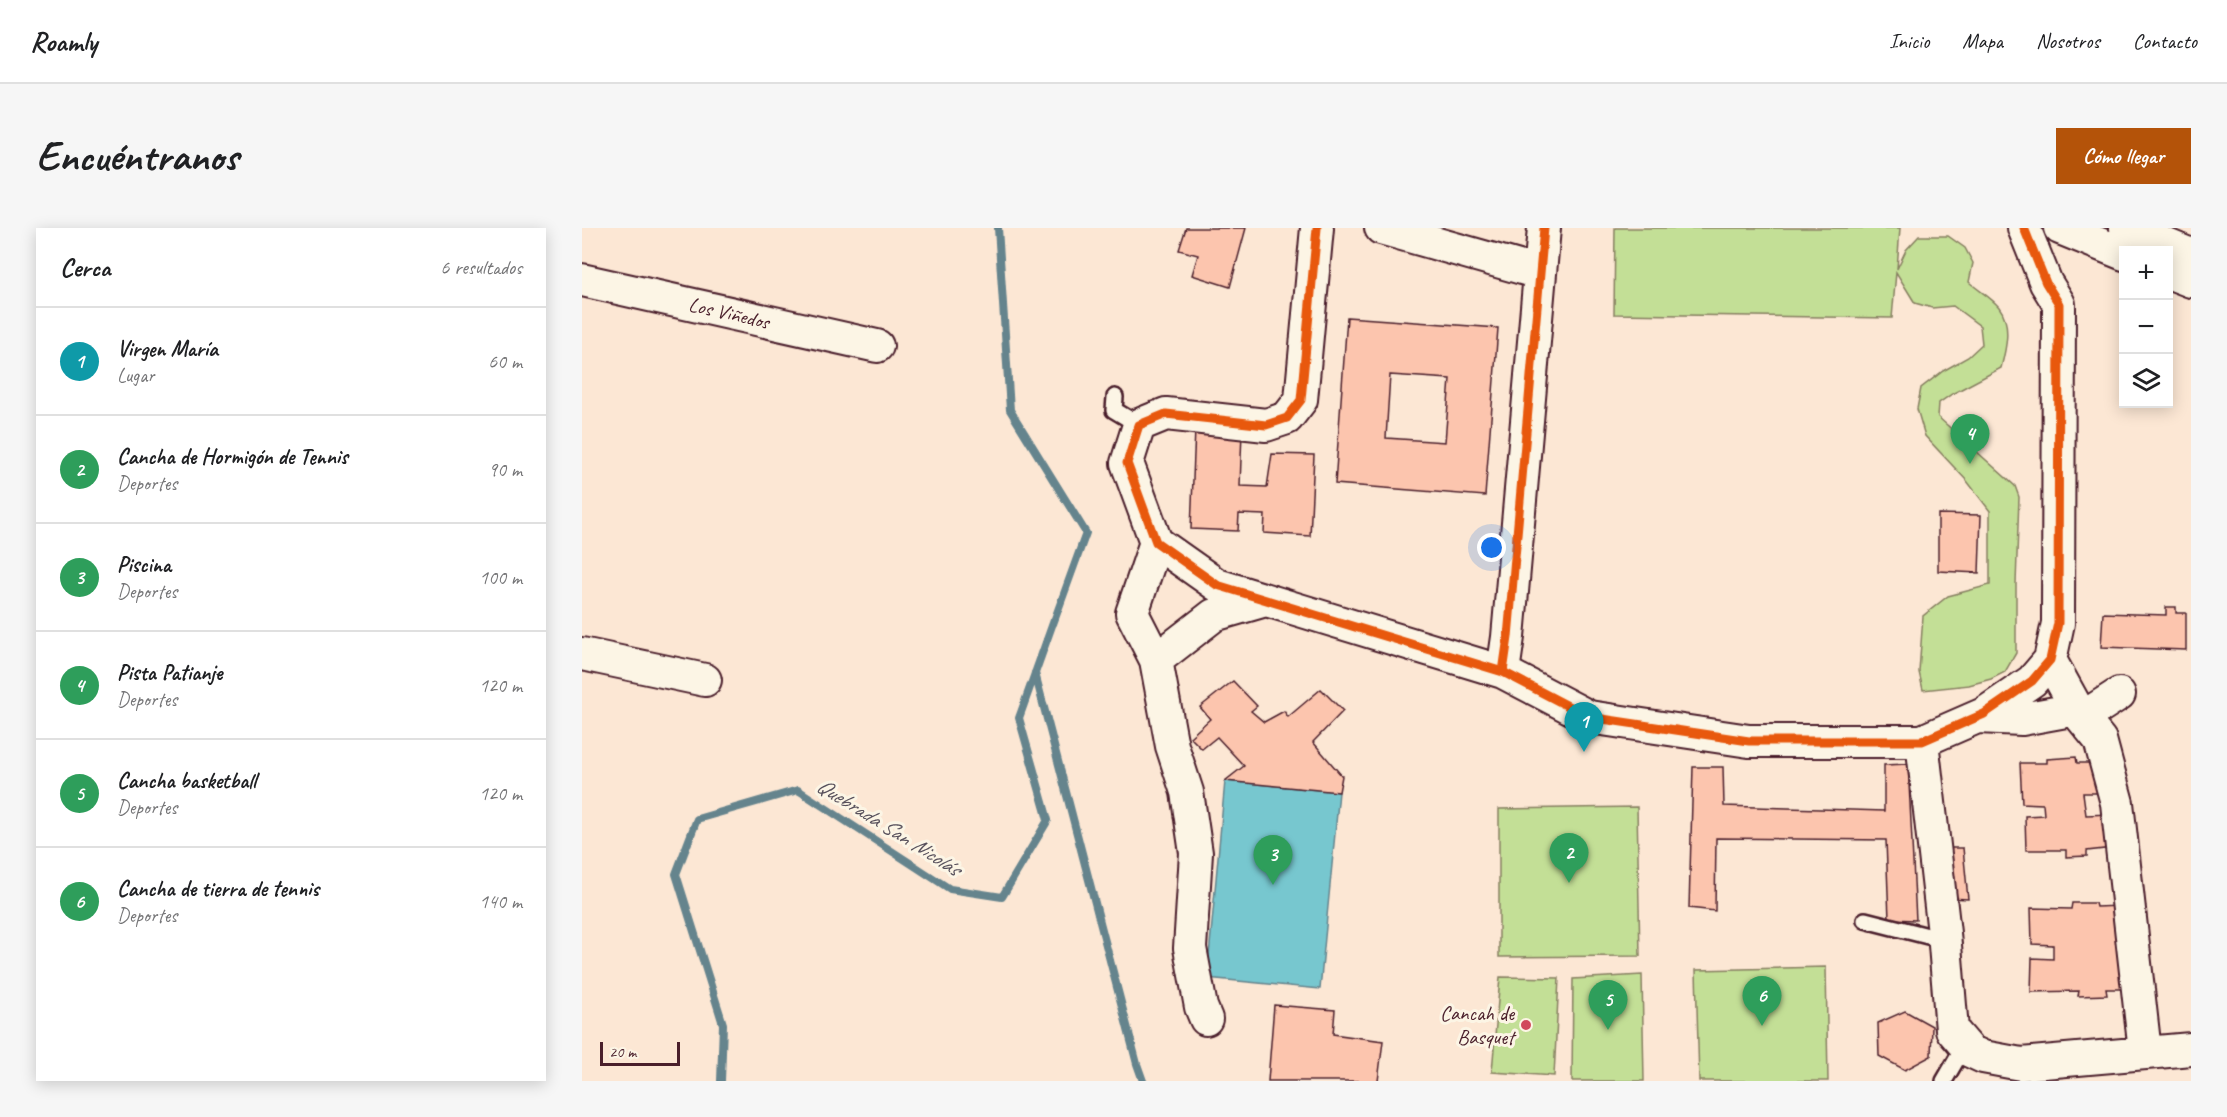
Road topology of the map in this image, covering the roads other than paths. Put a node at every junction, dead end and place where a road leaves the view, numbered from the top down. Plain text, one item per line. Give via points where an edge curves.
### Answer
1 (1317, 228) edge
2 (1381, 228) edge
3 (1544, 228) edge
4 (2024, 228) edge
5 (2060, 228) edge
6 (2126, 228) edge
7 (2119, 252) edge
8 (2191, 255) edge
9 (1540, 273) junction
10 (2173, 274) edge
11 (582, 280) edge
12 (2191, 281) edge
13 (877, 346) dead end
14 (1114, 397) dead end
15 (1139, 425) junction
16 (1156, 542) junction
17 (1266, 600) junction
18 (582, 654) edge
19 (1156, 660) junction
20 (2050, 660) junction
21 (1503, 672) junction
22 (705, 680) dead end
23 (2119, 694) dead end
24 (2080, 714) junction
25 (1978, 717) junction
26 (1922, 741) junction
27 (1865, 920) dead end
28 (1944, 933) junction
29 (1206, 1019) dead end
30 (1965, 1045) junction
31 (2191, 1049) edge
32 (2145, 1052) junction
33 (1944, 1081) edge

1 - 15 street via 1301,400 1287,418 1266,425 1166,414
2 - 9 street
3 - 9 street
4 - 20 street via 2046,283 2059,304 2058,623
5 - 7 street
6 - 8 street
9 - 21 street
10 - 12 street
11 - 13 street, Los Viñedos
14 - 15 lane via 1114,410
15 - 16 street via 1127,462
16 - 17 street via 1217,585
16 - 19 street via 1132,613
17 - 19 street via 1214,615
17 - 21 street
18 - 22 street
19 - 29 street via 1195,843 1190,948
20 - 24 street
20 - 25 street via 2032,681
21 - 26 street via 1589,717 1749,741
23 - 24 street
24 - 25 street via 2022,719
24 - 32 street via 2100,740 2117,803
25 - 26 street
26 - 28 street
27 - 28 lane via 1932,937
28 - 30 street via 1952,1030
30 - 32 street via 1983,1057 2021,1064
30 - 33 lane
31 - 32 street

